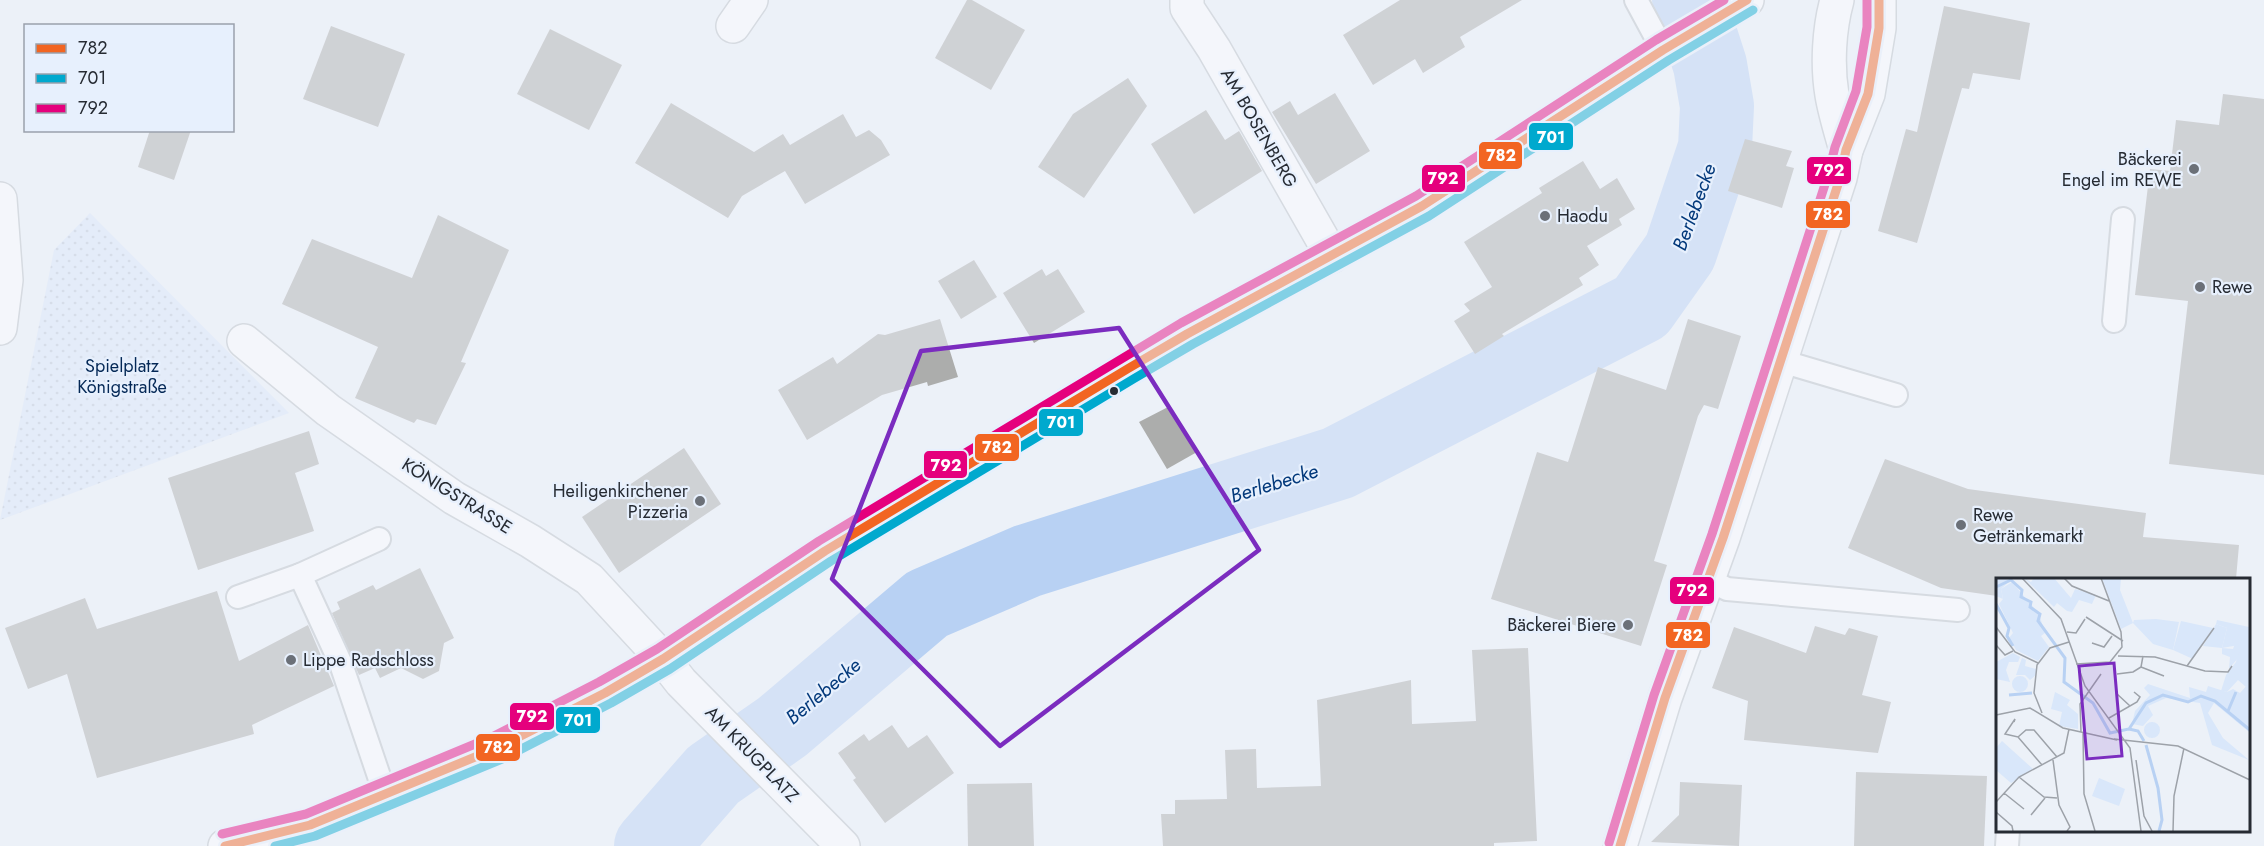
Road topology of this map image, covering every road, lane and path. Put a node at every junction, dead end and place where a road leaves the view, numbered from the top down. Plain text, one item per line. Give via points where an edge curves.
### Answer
1 (1187, 0) edge
2 (1636, 0) edge
3 (1837, 0) edge
4 (1879, 0) edge
5 (1741, 4) edge
6 (1663, 50) junction
7 (1846, 150) junction
8 (0, 200) edge
9 (2123, 219) dead end
10 (1332, 256) junction
11 (2114, 321) dead end
12 (0, 328) edge
13 (244, 341) dead end
14 (1781, 361) junction
15 (1896, 395) dead end
16 (379, 539) dead end
17 (300, 575) junction
18 (1707, 579) junction
19 (238, 597) dead end
20 (1958, 610) dead end
21 (663, 659) junction
22 (385, 794) junction
23 (2008, 831) edge
24 (225, 846) edge
25 (843, 846) edge
26 (1620, 846) edge
27 (2007, 846) edge

1 - 10 main road, AM BOSENBERG via 1187,8
2 - 6 lane
3 - 7 main road via 1830,50 1832,94
4 - 7 main road via 1880,28 1868,94
5 - 6 main road
6 - 10 main road via 1422,206
7 - 14 main road
8 - 12 main road via 6,280
9 - 11 lane
10 - 21 main road via 1187,334 825,551
13 - 21 main road, KÖNIGSTRASSE via 328,410 454,498 589,579
14 - 15 lane
14 - 18 main road
16 - 17 lane
17 - 19 lane
17 - 22 lane via 341,664
18 - 20 lane via 1727,590
18 - 26 main road via 1665,698
21 - 22 main road via 497,748
21 - 25 main road, AM KRUGPLATZ
22 - 24 main road via 310,825
23 - 27 lane

